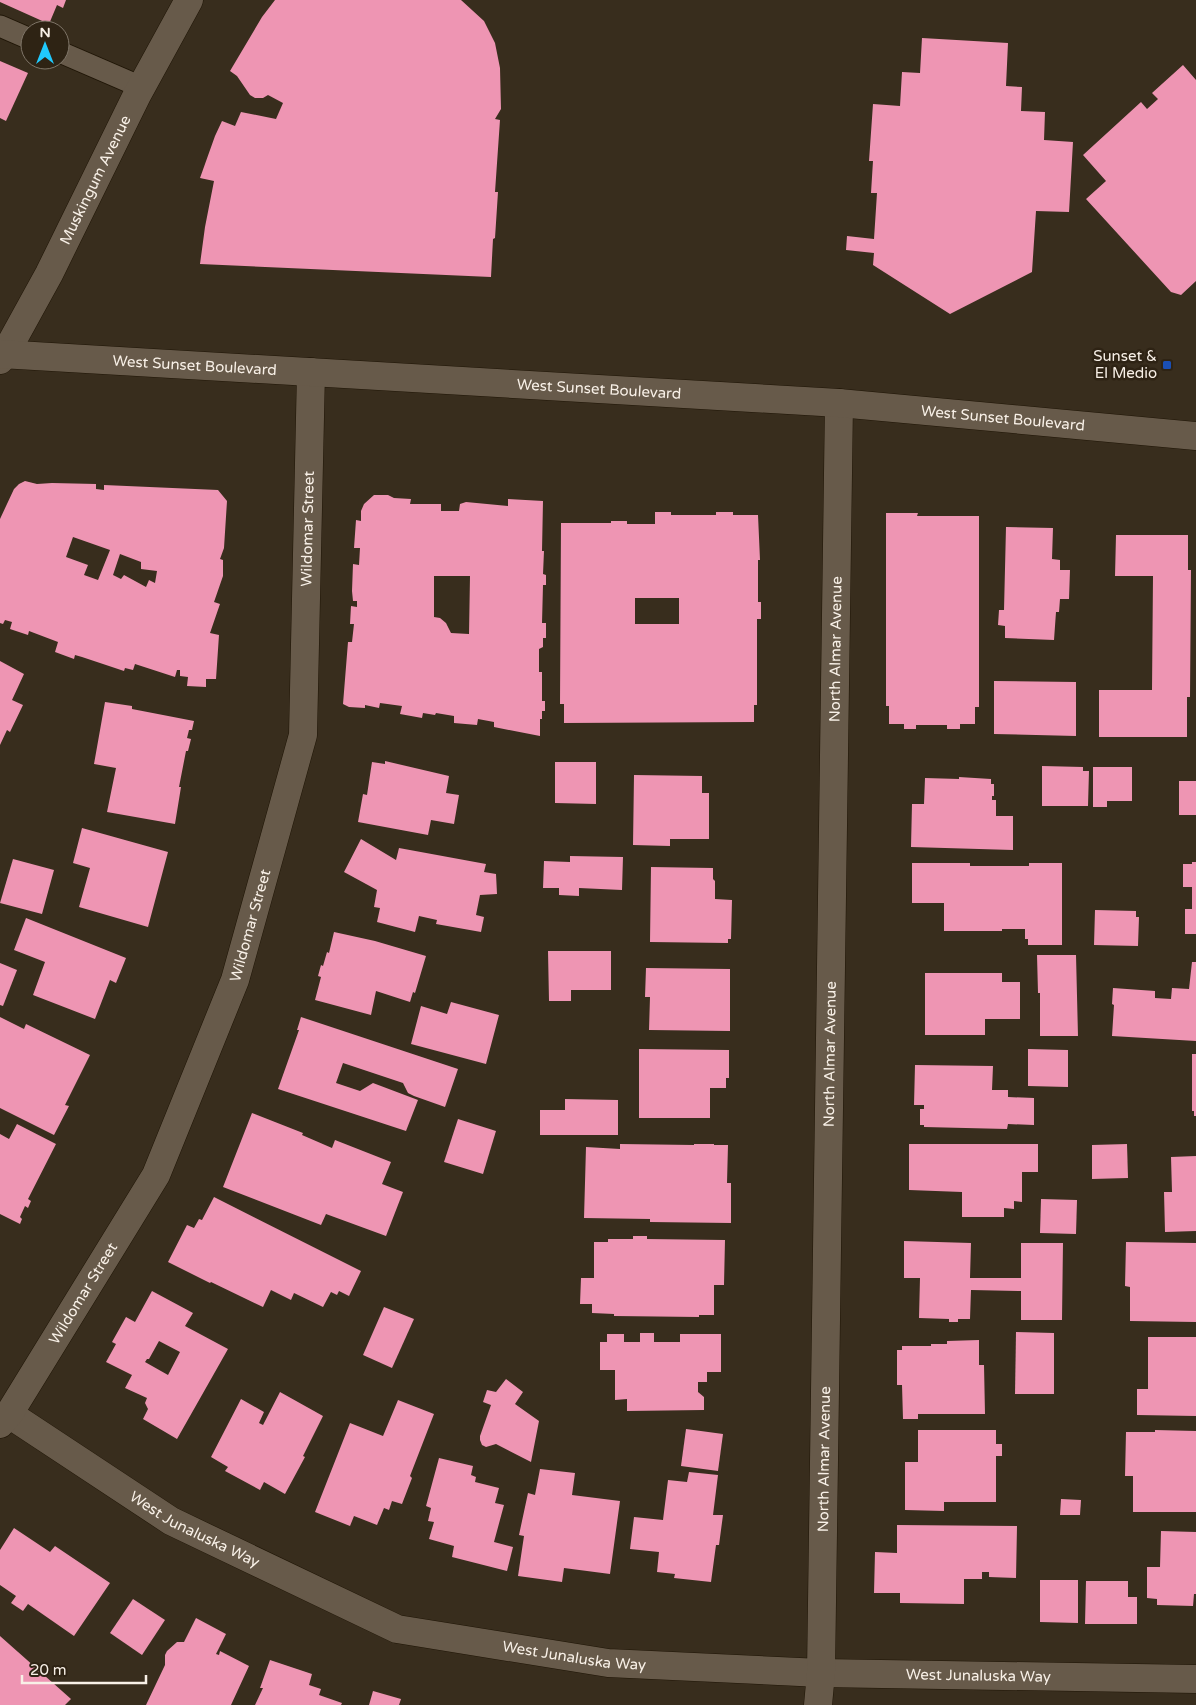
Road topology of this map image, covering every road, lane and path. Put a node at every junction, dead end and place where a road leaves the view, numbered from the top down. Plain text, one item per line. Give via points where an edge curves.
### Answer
1 (189, 0) edge
2 (0, 26) edge
3 (20, 35) edge
4 (70, 56) edge
5 (141, 87) junction
6 (2, 356) edge
7 (311, 372) junction
8 (839, 403) junction
9 (1196, 436) edge
10 (5, 1419) edge
11 (821, 1673) junction
12 (1196, 1679) edge
13 (818, 1705) edge

1 - 5 street, Muskingum Avenue
2 - 3 lane
4 - 5 lane
5 - 6 street, Muskingum Avenue via 49,274
6 - 7 street, West Sunset Boulevard
7 - 8 street, West Sunset Boulevard
7 - 10 street, Wildomar Street via 303,735 237,970 156,1175
8 - 9 street, West Sunset Boulevard
8 - 11 street, North Almar Avenue
10 - 11 street, West Junaluska Way via 171,1522 397,1629 608,1663
11 - 12 street, West Junaluska Way
11 - 13 street, North Almar Avenue

